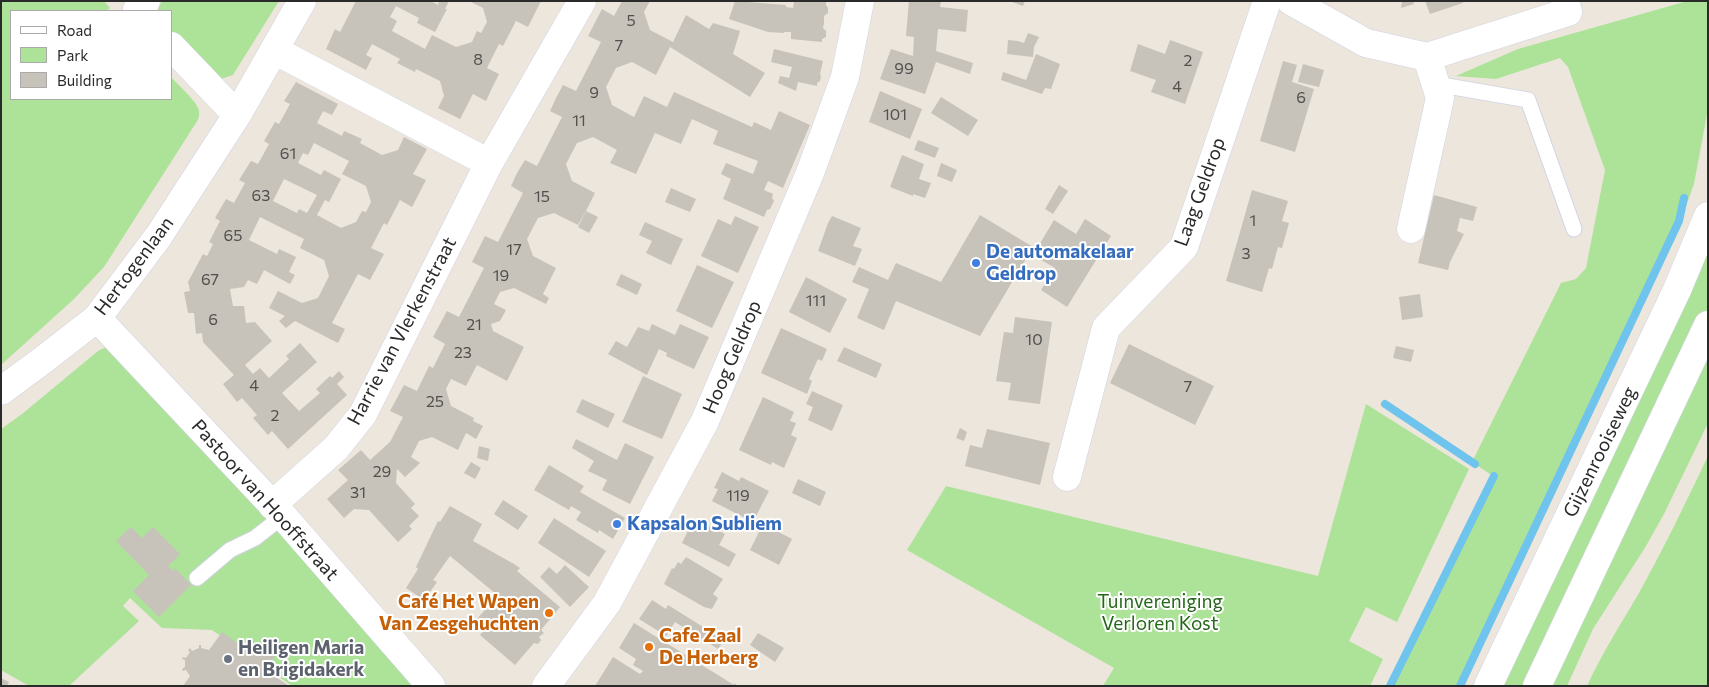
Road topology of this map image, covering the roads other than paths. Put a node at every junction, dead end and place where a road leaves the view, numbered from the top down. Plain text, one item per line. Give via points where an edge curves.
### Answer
1 (146, 1) edge
2 (302, 1) edge
3 (582, 1) edge
4 (860, 1) edge
5 (1267, 1) edge
6 (1291, 1) edge
7 (1567, 7) edge
8 (137, 10) edge
9 (172, 47) edge
10 (274, 50) junction
11 (1427, 57) junction
12 (1436, 84) junction
13 (237, 115) junction
14 (489, 163) junction
15 (1708, 216) edge
16 (1411, 229) dead end
17 (1574, 229) dead end
18 (97, 318) junction
19 (1708, 325) edge
20 (1, 391) edge
21 (1067, 477) dead end
22 (278, 510) junction
23 (197, 578) dead end
24 (430, 686) edge
25 (546, 686) edge
26 (1488, 686) edge
27 (1537, 686) edge

1 - 8 street
2 - 10 street, Hertogenlaan
3 - 14 street, Harrie van Vlerkenstraat
4 - 25 street, Hoog Geldrop via 845,77 810,173 705,421 607,603
5 - 21 street, Laag Geldrop via 1184,247 1106,328
6 - 11 street via 1366,43
7 - 11 street
9 - 13 street
10 - 13 street, Hertogenlaan
10 - 14 street
11 - 12 street
12 - 16 street via 1440,98
12 - 17 lane via 1528,100
13 - 18 street, Hertogenlaan via 158,237
14 - 22 street, Harrie van Vlerkenstraat via 363,414
15 - 26 street, Gijzenrooiseweg via 1677,290
18 - 20 street, Hertogenlaan
18 - 22 street, Pastoor van Hooffstraat
19 - 27 street
22 - 23 lane via 255,538 230,550
22 - 24 street, Pastoor van Hooffstraat

